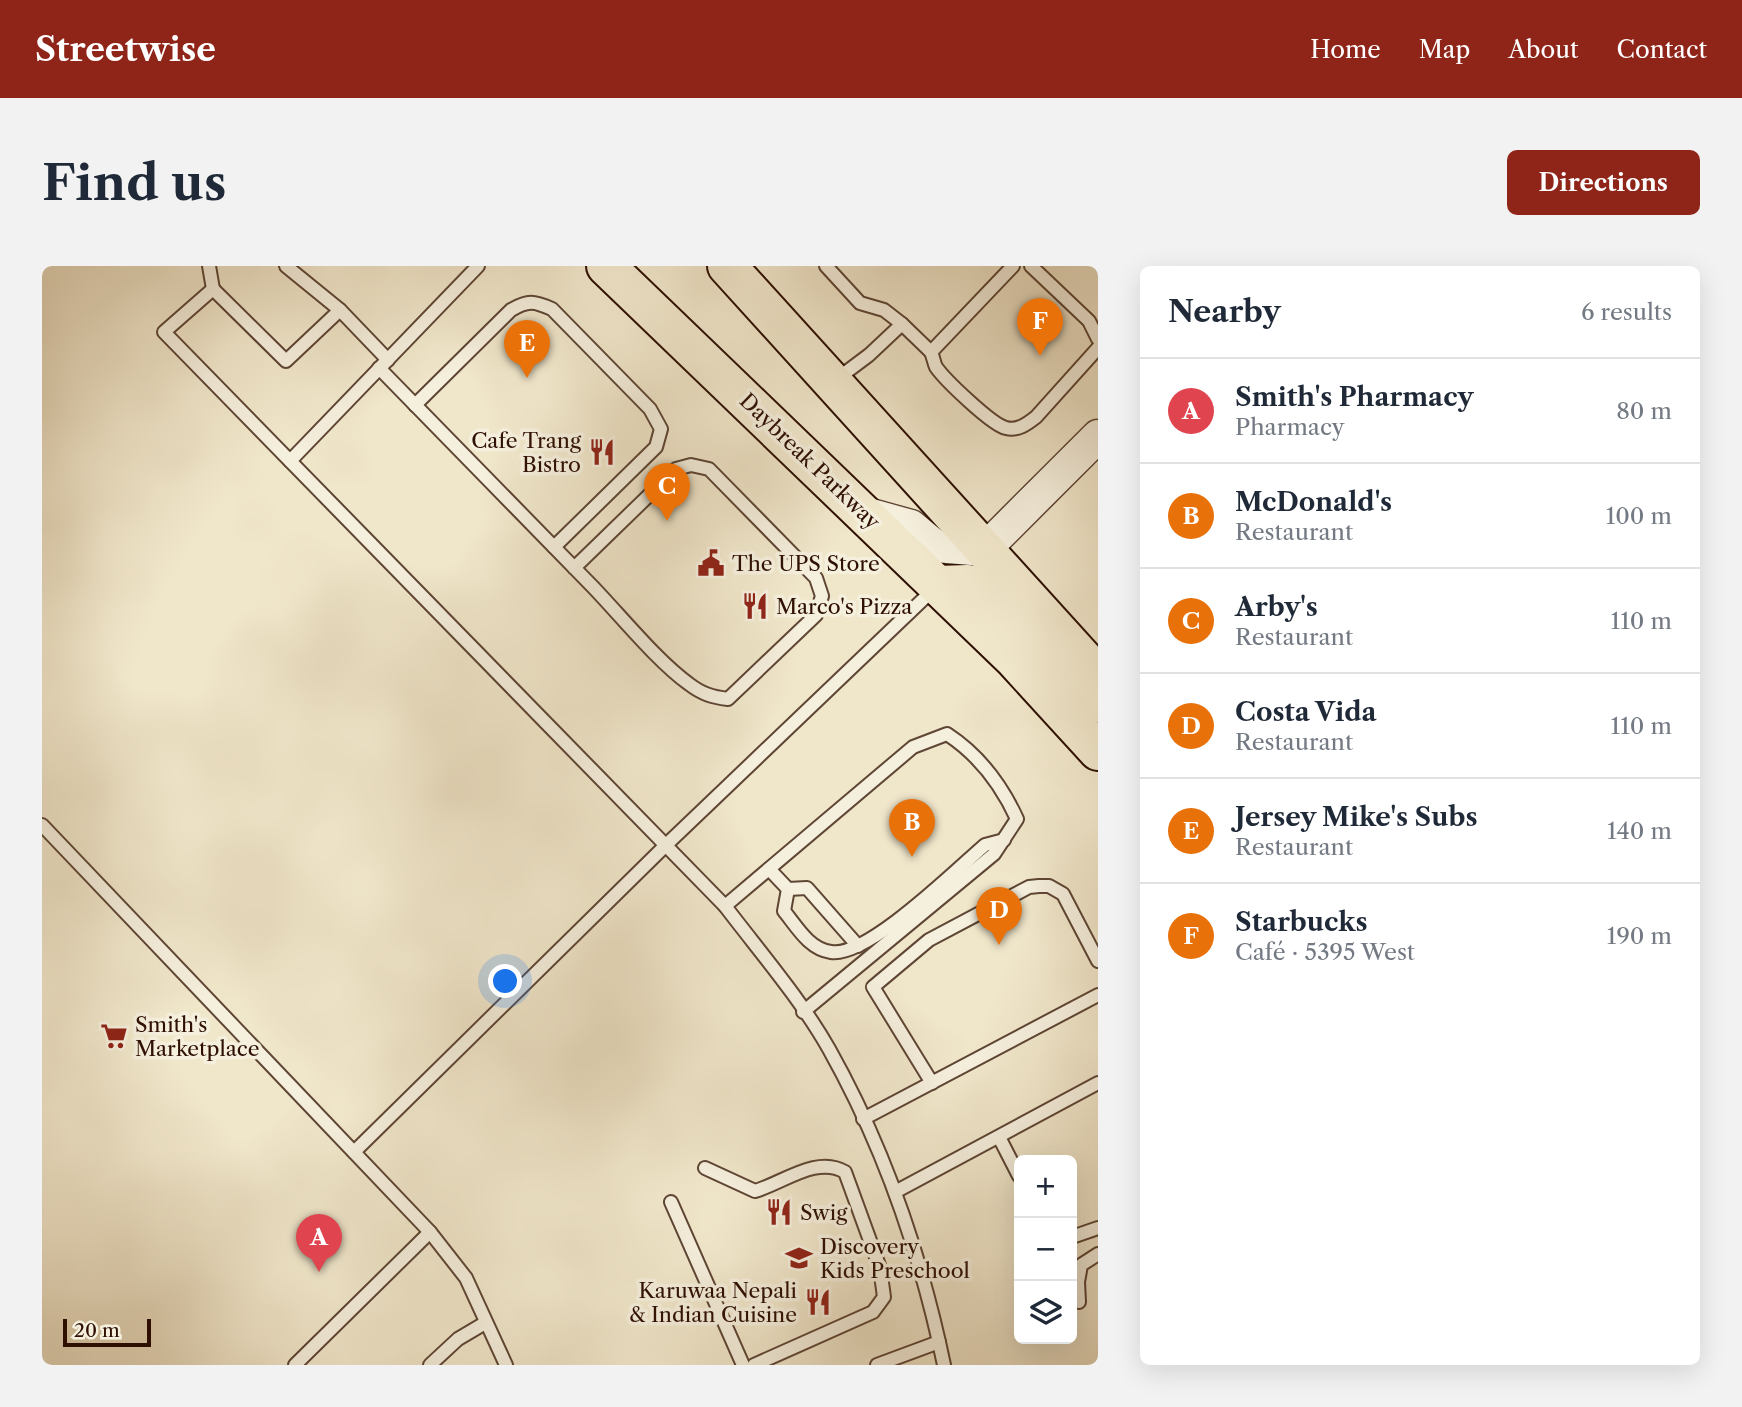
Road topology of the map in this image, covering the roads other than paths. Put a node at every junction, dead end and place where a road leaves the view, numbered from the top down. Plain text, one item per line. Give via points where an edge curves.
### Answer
1 (209, 266) edge
2 (286, 266) edge
3 (478, 266) edge
4 (606, 266) edge
5 (727, 266) edge
6 (826, 266) edge
7 (1013, 266) edge
8 (1031, 266) edge
9 (213, 289) junction
10 (340, 310) junction
11 (902, 324) junction
12 (1098, 339) edge
13 (1098, 348) edge
14 (931, 352) junction
15 (384, 364) junction
16 (834, 381) junction
17 (415, 405) junction
18 (1098, 436) edge
19 (290, 461) junction
20 (864, 513) junction
21 (554, 547) junction
22 (984, 550) junction
23 (574, 568) junction
24 (938, 585) junction
25 (1098, 675) edge
26 (1098, 703) edge
27 (1098, 751) edge
28 (42, 825) edge
29 (1004, 840) junction
30 (666, 845) junction
31 (769, 869) junction
32 (788, 889) junction
33 (725, 906) junction
34 (858, 946) junction
35 (1098, 961) edge
36 (1098, 995) edge
37 (803, 1012) junction
38 (932, 1083) junction
39 (1098, 1083) edge
40 (863, 1119) junction
41 (999, 1137) junction
42 (355, 1152) junction
43 (1014, 1166) edge
44 (705, 1168) dead end
45 (895, 1192) junction
46 (671, 1202) dead end
47 (1098, 1227) edge
48 (430, 1232) junction
49 (1077, 1235) edge
50 (1098, 1254) edge
51 (1079, 1302) dead end
52 (485, 1323) junction
53 (939, 1342) junction
54 (295, 1365) edge
55 (430, 1365) edge
56 (506, 1365) edge
57 (743, 1365) edge
58 (754, 1365) edge
59 (877, 1365) edge
60 (944, 1365) edge

1 - 9 lane
2 - 10 lane
3 - 15 lane
4 - 20 main road, Daybreak Parkway
5 - 16 main road
6 - 11 lane via 860,303 884,310
7 - 14 lane
8 - 12 lane via 1089,321
9 - 10 lane via 286,361
9 - 19 lane via 164,332
10 - 15 lane
11 - 14 lane
11 - 16 lane
13 - 14 lane via 1036,417 1014,429 990,419 936,367
15 - 17 lane
15 - 19 lane
16 - 22 main road
17 - 21 lane
17 - 21 lane via 511,310 534,301 552,309 650,409 661,429 656,447
18 - 22 street
19 - 30 lane
20 - 22 street via 911,526 935,546
20 - 24 main road, Daybreak Parkway
21 - 23 lane
22 - 25 main road
23 - 23 lane via 687,683 708,697 728,699 741,688 816,615 822,596 816,578 709,469 691,465 676,469
24 - 26 main road via 968,584 984,592 1035,636
24 - 27 main road, Daybreak Parkway
24 - 30 lane
28 - 42 lane
29 - 31 lane via 1017,819 1006,796 972,751 947,734 913,747
29 - 34 lane via 985,845 892,925
29 - 37 lane via 995,854
30 - 33 lane
30 - 42 lane
31 - 32 lane
31 - 33 lane
32 - 34 lane via 807,888
32 - 34 lane via 784,911 811,944 832,953
33 - 37 lane
35 - 38 lane via 1063,894 1049,886 1028,887 929,940 873,987
36 - 38 lane
37 - 40 lane via 828,1048
38 - 40 lane
39 - 41 lane
40 - 45 lane
41 - 43 lane
41 - 45 lane
42 - 48 lane
44 - 58 lane via 755,1191 817,1167 829,1165 845,1172 883,1277 884,1297 873,1312
45 - 53 lane via 905,1213
46 - 57 lane
47 - 49 lane
48 - 52 lane via 466,1278
48 - 54 lane
50 - 51 lane via 1081,1265
52 - 55 lane via 458,1339
52 - 56 lane
53 - 59 lane
53 - 60 lane

